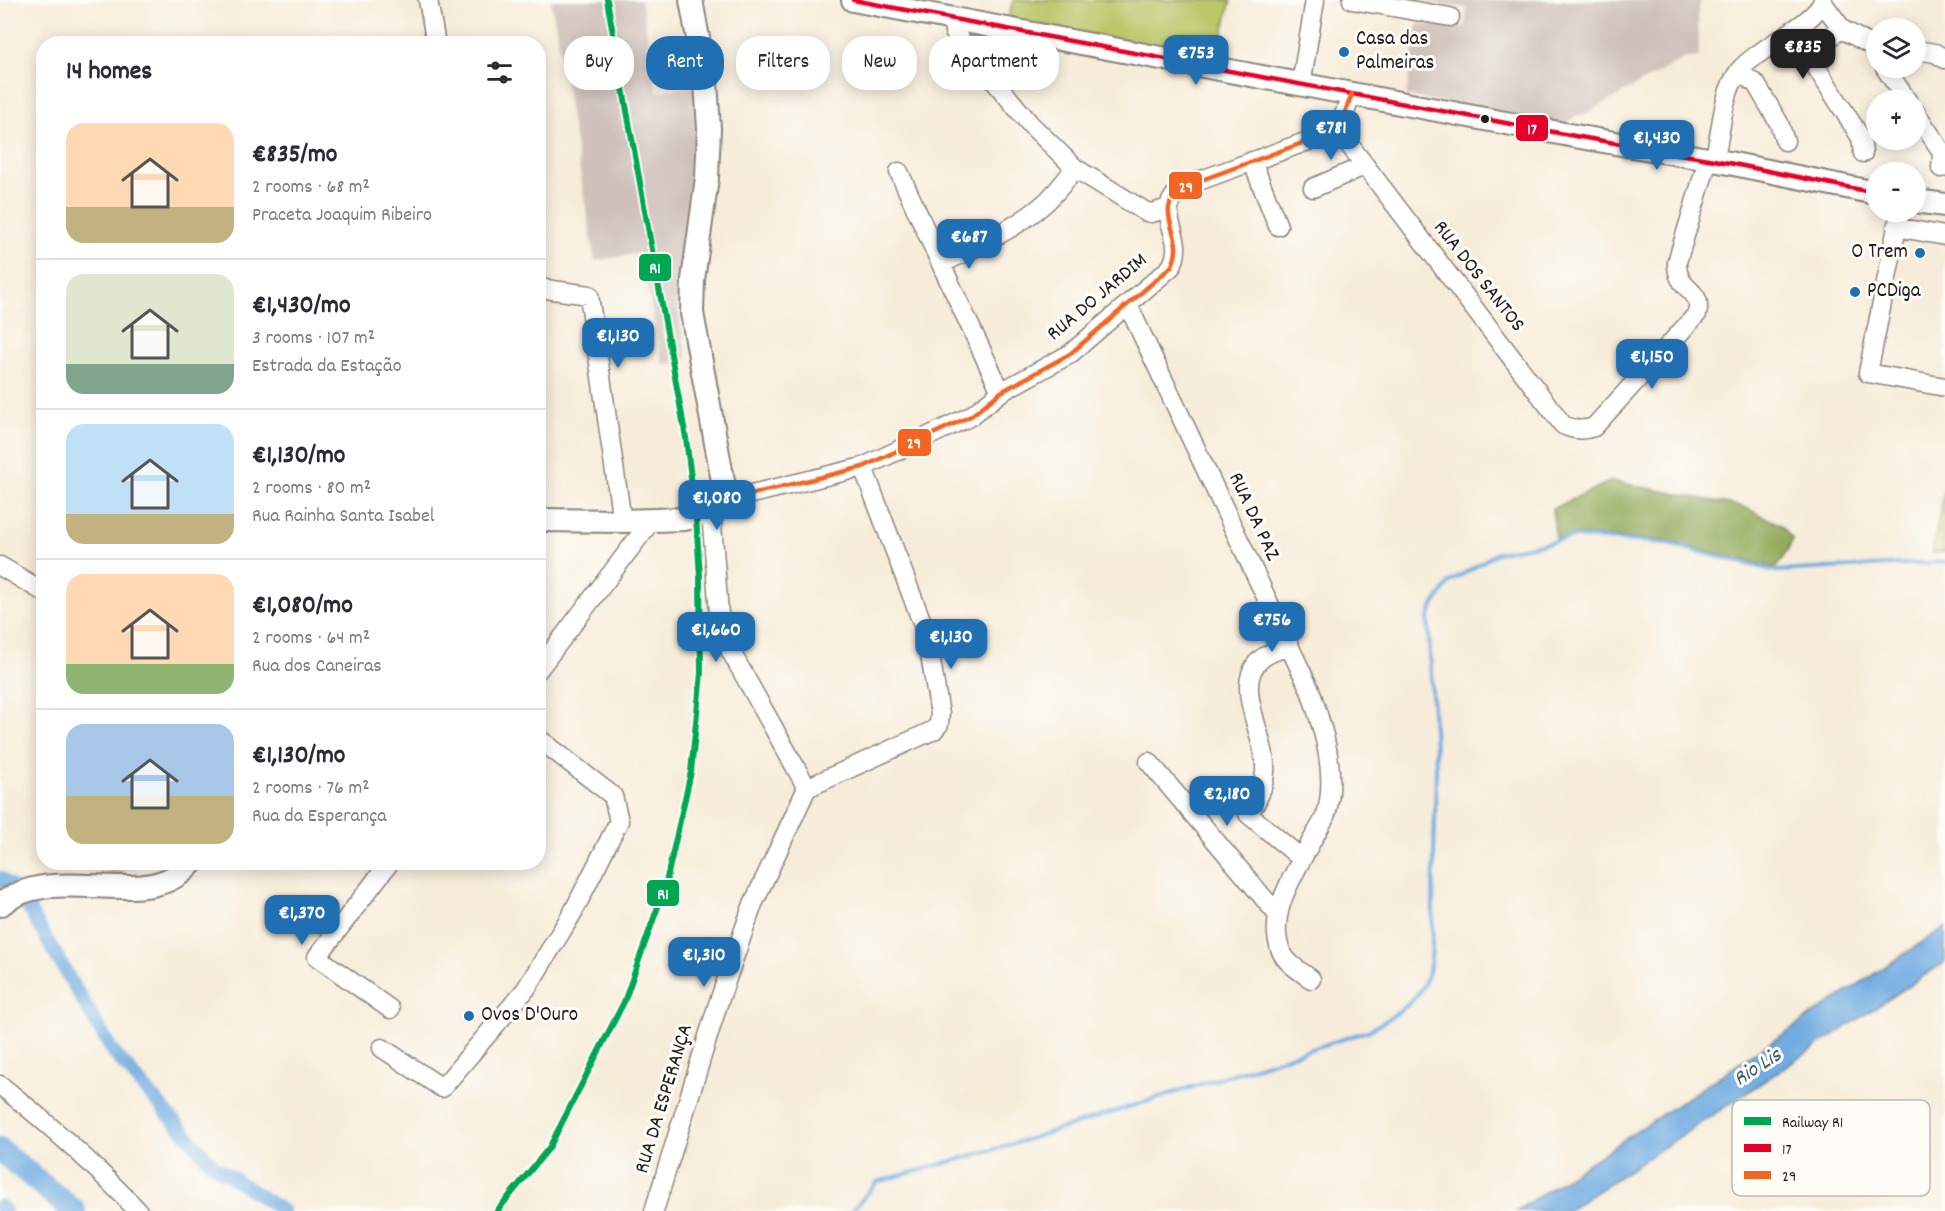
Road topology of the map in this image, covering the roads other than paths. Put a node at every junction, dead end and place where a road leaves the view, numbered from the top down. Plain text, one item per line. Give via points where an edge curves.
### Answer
1 (428, 0) edge
2 (691, 0) edge
3 (853, 0) edge
4 (1315, 0) edge
5 (1352, 0) edge
6 (1823, 2) edge
7 (891, 3) edge
8 (1450, 17) dead end
9 (953, 18) junction
10 (1842, 29) junction
11 (435, 36) edge
12 (1866, 42) edge
13 (1926, 52) edge
14 (1945, 59) edge
15 (1739, 72) junction
16 (1301, 85) junction
17 (1352, 94) junction
18 (1926, 128) edge
19 (1338, 130) junction
20 (1785, 141) dead end
21 (1863, 153) dead end
22 (1711, 160) junction
23 (1252, 161) junction
24 (1364, 166) junction
25 (1075, 168) junction
26 (1941, 168) dead end
27 (899, 172) dead end
28 (1313, 188) dead end
29 (1866, 191) edge
30 (1926, 202) edge
31 (1945, 205) edge
32 (1168, 208) junction
33 (1897, 222) edge
34 (1906, 222) edge
35 (1278, 226) dead end
36 (1945, 236) edge
37 (941, 264) junction
38 (546, 289) edge
39 (1128, 305) junction
40 (1945, 387) edge
41 (1001, 392) junction
42 (862, 467) junction
43 (717, 506) junction
44 (546, 520) edge
45 (651, 520) junction
46 (622, 521) junction
47 (0, 566) edge
48 (36, 587) edge
49 (1289, 646) junction
50 (546, 659) edge
51 (546, 744) edge
52 (1149, 762) dead end
53 (807, 788) junction
54 (1302, 859) junction
55 (183, 870) edge
56 (384, 870) edge
57 (0, 905) edge
58 (1278, 915) junction
59 (1311, 979) dead end
60 (390, 1009) dead end
61 (382, 1048) dead end
62 (0, 1085) edge
63 (138, 1211) edge
64 (654, 1211) edge

1 - 11 street
2 - 43 main road via 706,82 709,129 692,313 723,481
3 - 7 main road
4 - 16 street
5 - 8 street
6 - 10 street
6 - 15 street
7 - 9 main road
9 - 16 main road
9 - 25 street via 954,32 1030,124
10 - 12 street
10 - 21 street via 1812,49 1811,59 1861,138
13 - 14 street
15 - 20 street via 1756,84
15 - 22 street via 1729,92
16 - 17 main road
17 - 19 street
17 - 22 main road
18 - 26 street via 1942,152
19 - 23 street
19 - 24 street, RUA DOS SANTOS
22 - 24 street, RUA DOS SANTOS via 1677,262 1681,283 1698,299 1697,314 1594,428 1584,430 1563,425
22 - 29 main road
23 - 32 street via 1185,186
23 - 35 street
24 - 28 street
25 - 32 street via 1146,212
25 - 37 street via 1043,205
27 - 37 street
30 - 31 main road
32 - 39 street, RUA DO JARDIM via 1176,242 1174,262
33 - 40 street via 1868,373
34 - 36 street
37 - 41 street
38 - 46 street via 589,295
39 - 41 street, RUA DO JARDIM via 1070,354
39 - 49 street, RUA DA PAZ
41 - 42 street, RUA DO JARDIM via 971,416
42 - 43 street, RUA DO JARDIM
42 - 53 street via 923,624 939,724 924,735
43 - 45 main road via 685,519
43 - 53 street via 720,626
44 - 46 main road
45 - 46 main road
45 - 50 street
47 - 48 street
49 - 54 street, RUA DA PAZ via 1320,720 1330,772 1326,813
49 - 54 street via 1268,654 1256,664 1250,677 1250,702 1265,771 1256,802 1248,814
51 - 61 street via 613,796 619,821 572,914 526,989 442,1088
52 - 58 street
53 - 64 street, RUA DA ESPERANÇA via 753,904
54 - 58 street, RUA DA PAZ
55 - 57 main road via 145,887 47,885 21,892
56 - 60 street via 317,957
58 - 59 street, RUA DA PAZ via 1282,952
62 - 63 street via 96,1168

